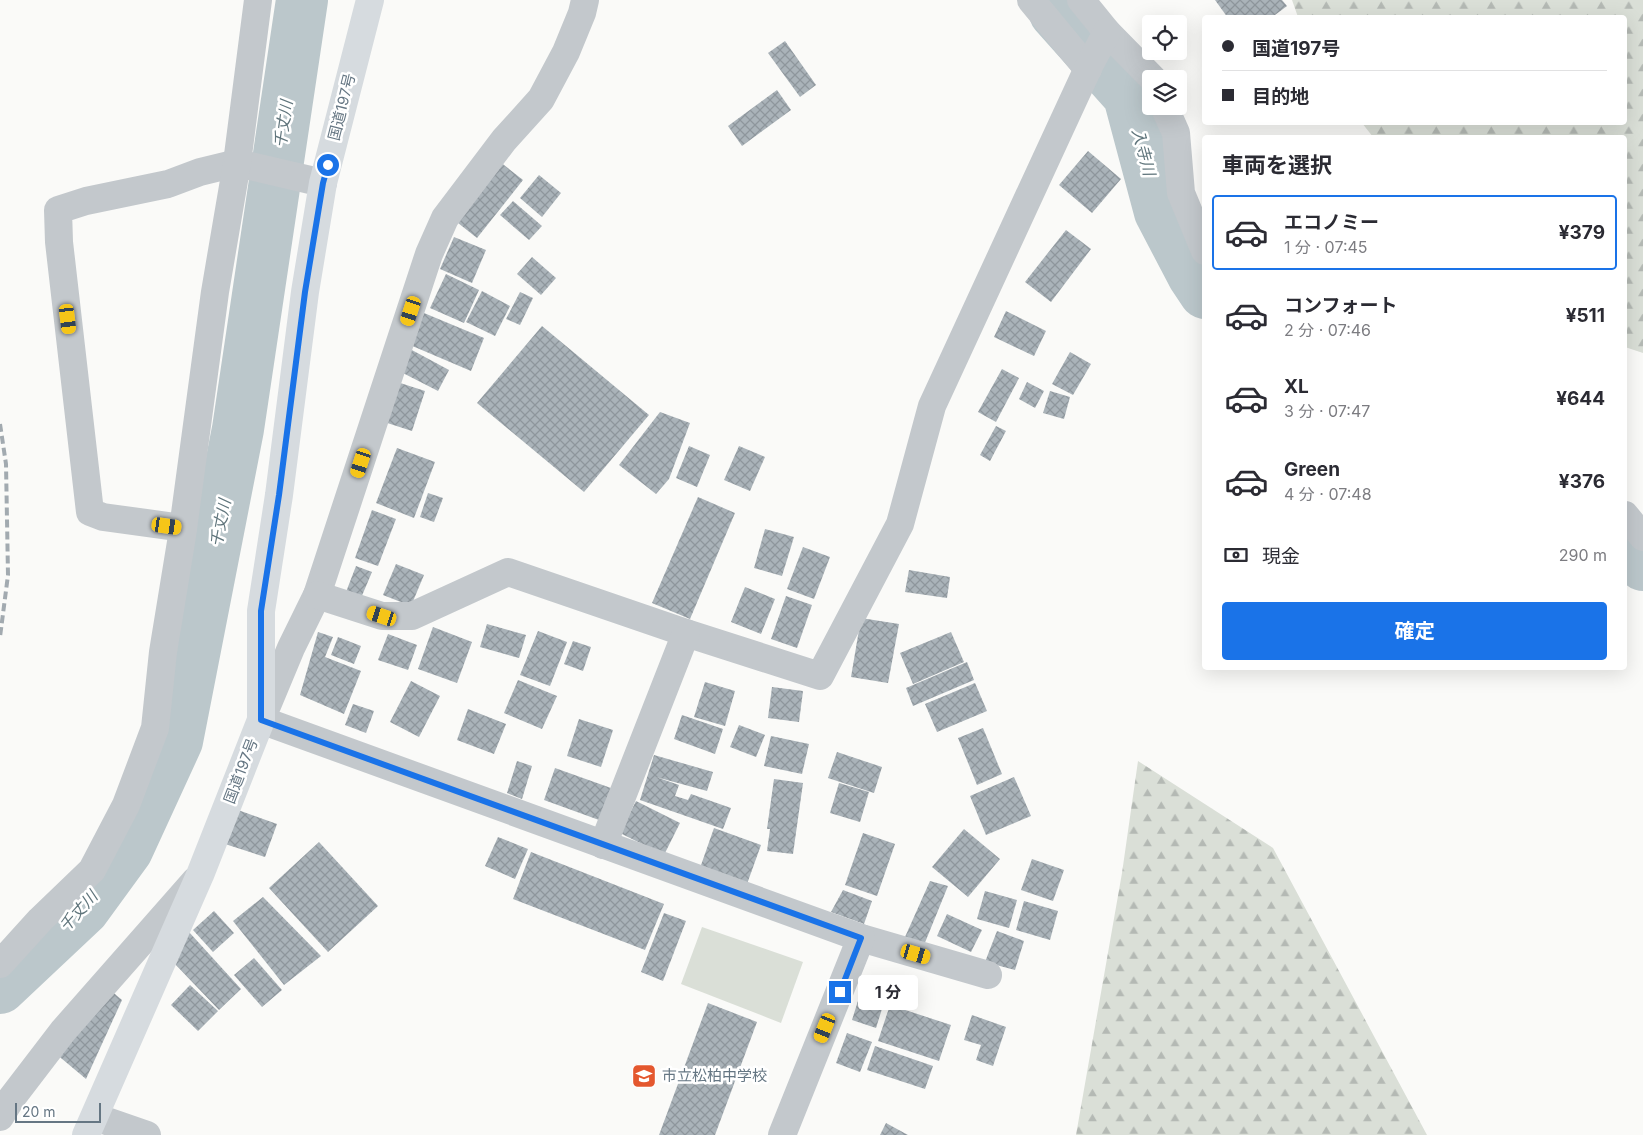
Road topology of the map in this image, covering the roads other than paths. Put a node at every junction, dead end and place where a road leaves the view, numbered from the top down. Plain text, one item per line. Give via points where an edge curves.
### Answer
1 (258, 0) edge
2 (370, 0) edge
3 (584, 0) edge
4 (1031, 0) edge
5 (1081, 0) edge
6 (1106, 33) junction
7 (1088, 68) junction
8 (1144, 70) edge
9 (1168, 115) edge
10 (239, 164) junction
11 (316, 182) junction
12 (1202, 244) edge
13 (1627, 517) edge
14 (183, 528) junction
15 (1643, 537) edge
16 (317, 595) junction
17 (686, 633) junction
18 (261, 720) junction
19 (603, 845) junction
20 (200, 876) junction
21 (861, 938) junction
22 (0, 964) edge
23 (988, 975) dead end
24 (0, 1117) edge
25 (91, 1126) edge
26 (147, 1135) edge
27 (782, 1135) edge

1 - 10 street
2 - 11 highway, 国道197号
3 - 16 street via 566,52 541,99 504,140 445,218 429,254
4 - 7 street
5 - 6 street
6 - 7 street
6 - 8 street
7 - 17 street via 932,406 900,524 820,676
9 - 12 street via 1176,133 1181,193
10 - 11 street
10 - 14 street via 215,292
10 - 14 street via 58,210 90,512
11 - 18 highway, 国道197号 via 279,495 261,611
13 - 15 street
14 - 22 street via 163,652 155,728 126,805 92,870
16 - 17 street via 382,616 412,616 508,572
16 - 18 street
17 - 19 street
18 - 19 street
18 - 20 highway, 国道197号
19 - 21 street
20 - 24 street via 63,1030
20 - 25 highway, 国道197号
21 - 23 street
21 - 27 street
25 - 26 street

